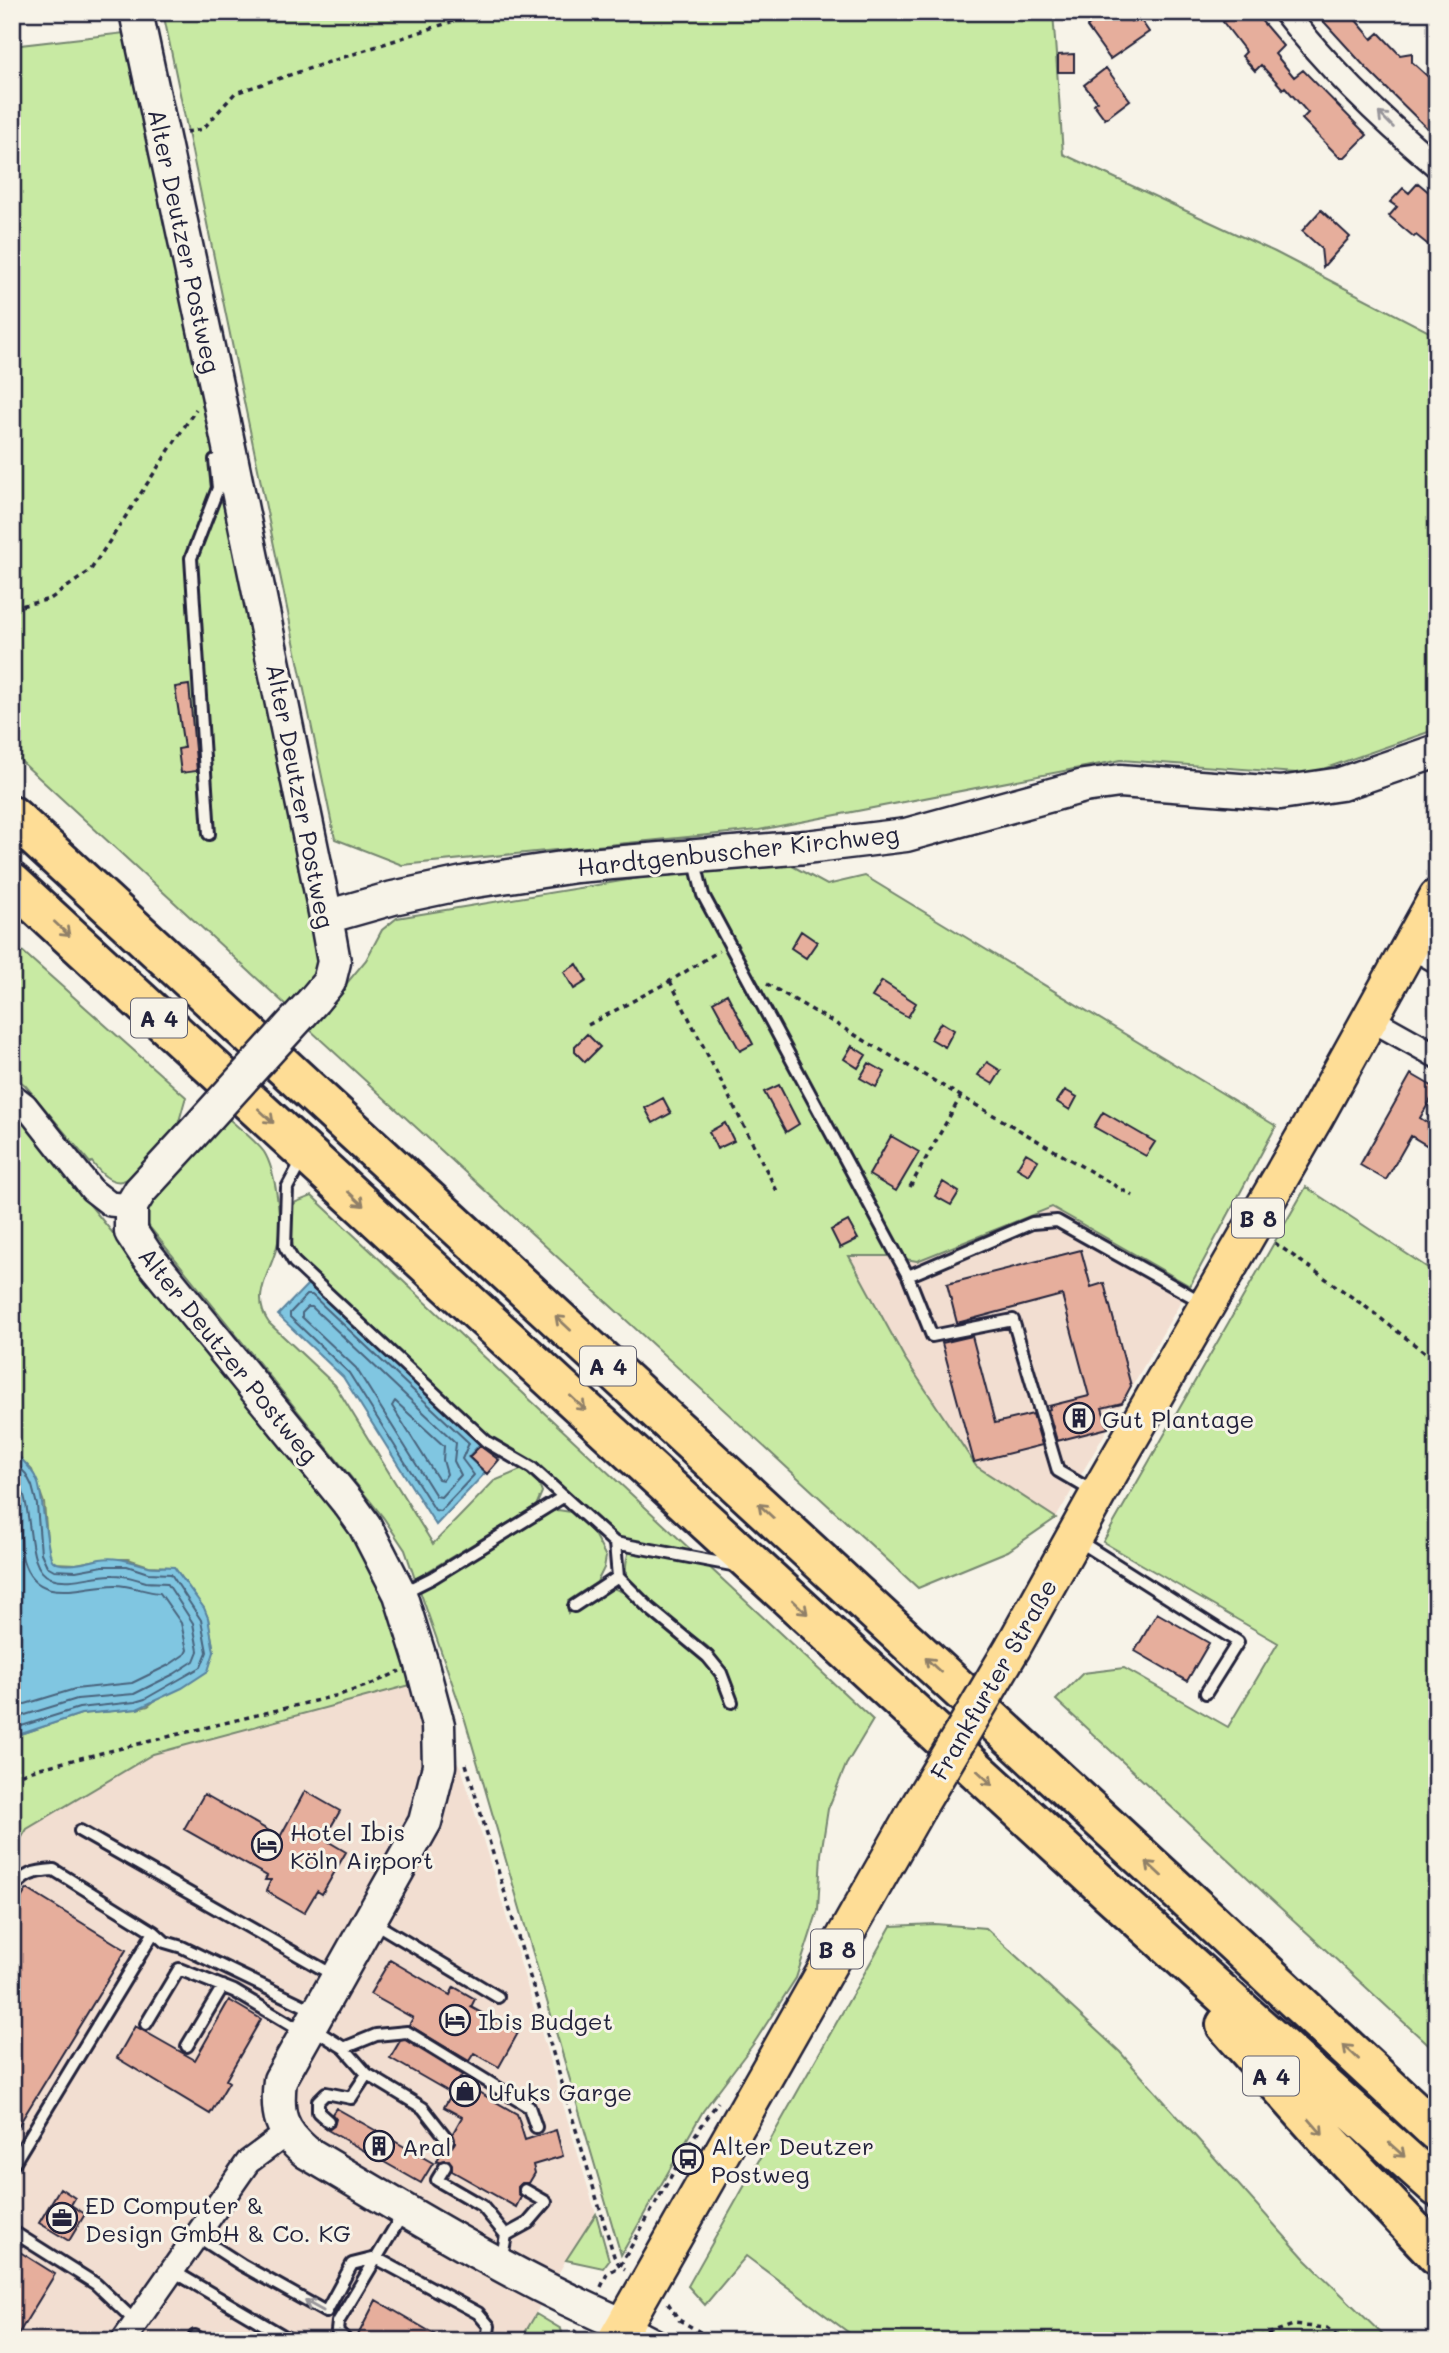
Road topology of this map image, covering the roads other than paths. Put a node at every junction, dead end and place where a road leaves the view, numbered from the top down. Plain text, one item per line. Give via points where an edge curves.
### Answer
1 (136, 12) edge
2 (1285, 12) edge
3 (1437, 166) edge
4 (230, 454) junction
5 (1437, 751) edge
6 (12, 816) edge
7 (209, 834) dead end
8 (694, 855) junction
9 (12, 883) edge
10 (1437, 897) edge
11 (326, 917) junction
12 (1423, 953) edge
13 (1369, 1018) junction
14 (1437, 1056) edge
15 (12, 1095) edge
16 (306, 1153) junction
17 (131, 1206) junction
18 (908, 1276) junction
19 (1208, 1305) junction
20 (1098, 1494) junction
21 (563, 1497) junction
22 (1074, 1537) junction
23 (615, 1543) junction
24 (761, 1571) junction
25 (618, 1577) junction
26 (400, 1594) junction
27 (574, 1606) dead end
28 (1206, 1693) dead end
29 (732, 1702) dead end
30 (80, 1831) dead end
31 (12, 1891) edge
32 (1109, 1892) junction
33 (371, 1921) junction
34 (154, 1932) junction
35 (337, 1977) junction
36 (223, 1986) junction
37 (499, 1997) dead end
38 (146, 2024) dead end
39 (311, 2025) junction
40 (187, 2046) dead end
41 (344, 2048) junction
42 (368, 2074) junction
43 (328, 2121) dead end
44 (536, 2127) dead end
45 (1437, 2131) edge
46 (287, 2133) junction
47 (448, 2140) dead end
48 (12, 2166) edge
49 (445, 2167) dead end
50 (426, 2174) dead end
51 (437, 2180) junction
52 (1437, 2186) edge
53 (525, 2190) dead end
54 (405, 2210) junction
55 (12, 2231) edge
56 (197, 2236) junction
57 (503, 2249) junction
58 (1437, 2255) edge
59 (376, 2258) junction
60 (173, 2271) junction
61 (130, 2332) edge
62 (619, 2333) edge
63 (280, 2338) edge
64 (292, 2341) edge
65 (347, 2341) edge
66 (487, 2341) edge
67 (655, 2341) edge

1 - 4 street, Alter Deutzer Postweg
3 -> 2 street via 1312,48
4 - 7 lane via 215,460 218,488 191,558
4 - 11 street, Alter Deutzer Postweg
5 - 8 street, Hardtgenbuscher Kirchweg via 1341,784 1280,793 1121,780 905,835
45 -> 6 highway, A 4
8 - 11 street, Hardtgenbuscher Kirchweg via 468,882
8 - 18 lane via 703,895
9 -> 16 highway, A 4
10 - 12 main road, Frankfurter Straße / B 8
11 - 17 street, Alter Deutzer Postweg, bridge via 334,962 329,982
12 - 13 main road, Frankfurter Straße / B 8
13 - 14 street
13 - 19 main road, Frankfurter Straße / B 8
15 - 17 street via 26,1105 92,1190 110,1204
16 - 21 lane via 287,1188 285,1247 294,1262 487,1442 532,1468
16 -> 24 highway, A 4
17 - 26 street, Alter Deutzer Postweg via 131,1232 145,1253 350,1505
18 - 19 lane via 1032,1223 1057,1221
18 - 20 lane via 932,1336 1013,1320 1058,1471
19 - 20 main road, Frankfurter Straße / B 8
20 - 22 main road, Frankfurter Straße / B 8
21 - 23 lane
21 - 26 lane
22 - 28 lane via 1238,1642
22 - 62 main road, Frankfurter Straße / B 8, bridge
23 - 24 lane
23 - 25 lane
24 -> 32 highway, A 4
25 - 27 lane
25 - 29 lane via 708,1657 721,1673
26 - 33 street, Alter Deutzer Postweg via 438,1725 439,1766 425,1822
30 - 35 lane
31 - 34 lane via 20,1878 37,1870 54,1870
32 -> 52 highway
32 -> 58 highway, A 4 via 1325,2137
33 - 35 street, Alter Deutzer Postweg
33 - 37 lane
34 - 39 lane
34 - 48 lane
35 - 39 street, Alter Deutzer Postweg
36 - 38 lane via 179,1969
36 - 39 lane
36 - 40 lane
39 - 41 lane
39 - 46 street, Alter Deutzer Postweg via 280,2080 277,2105
41 - 42 lane
41 - 44 lane via 376,2035 407,2032 529,2107
42 - 43 lane via 351,2098 326,2093 318,2101 318,2112
42 - 47 lane via 423,2108
46 - 54 street via 306,2152
46 - 56 street via 248,2162
49 - 51 lane
50 - 51 lane
51 - 57 lane via 482,2206
53 - 57 lane via 546,2202
54 - 57 street
54 - 59 lane
55 - 61 lane via 96,2284
59 -> 56 lane via 352,2264 326,2312
56 - 60 street
57 - 62 street
59 - 65 lane via 338,2322 337,2331
59 - 66 lane via 478,2313 489,2326
60 - 61 street
60 - 63 lane
62 - 67 street
63 - 64 lane

